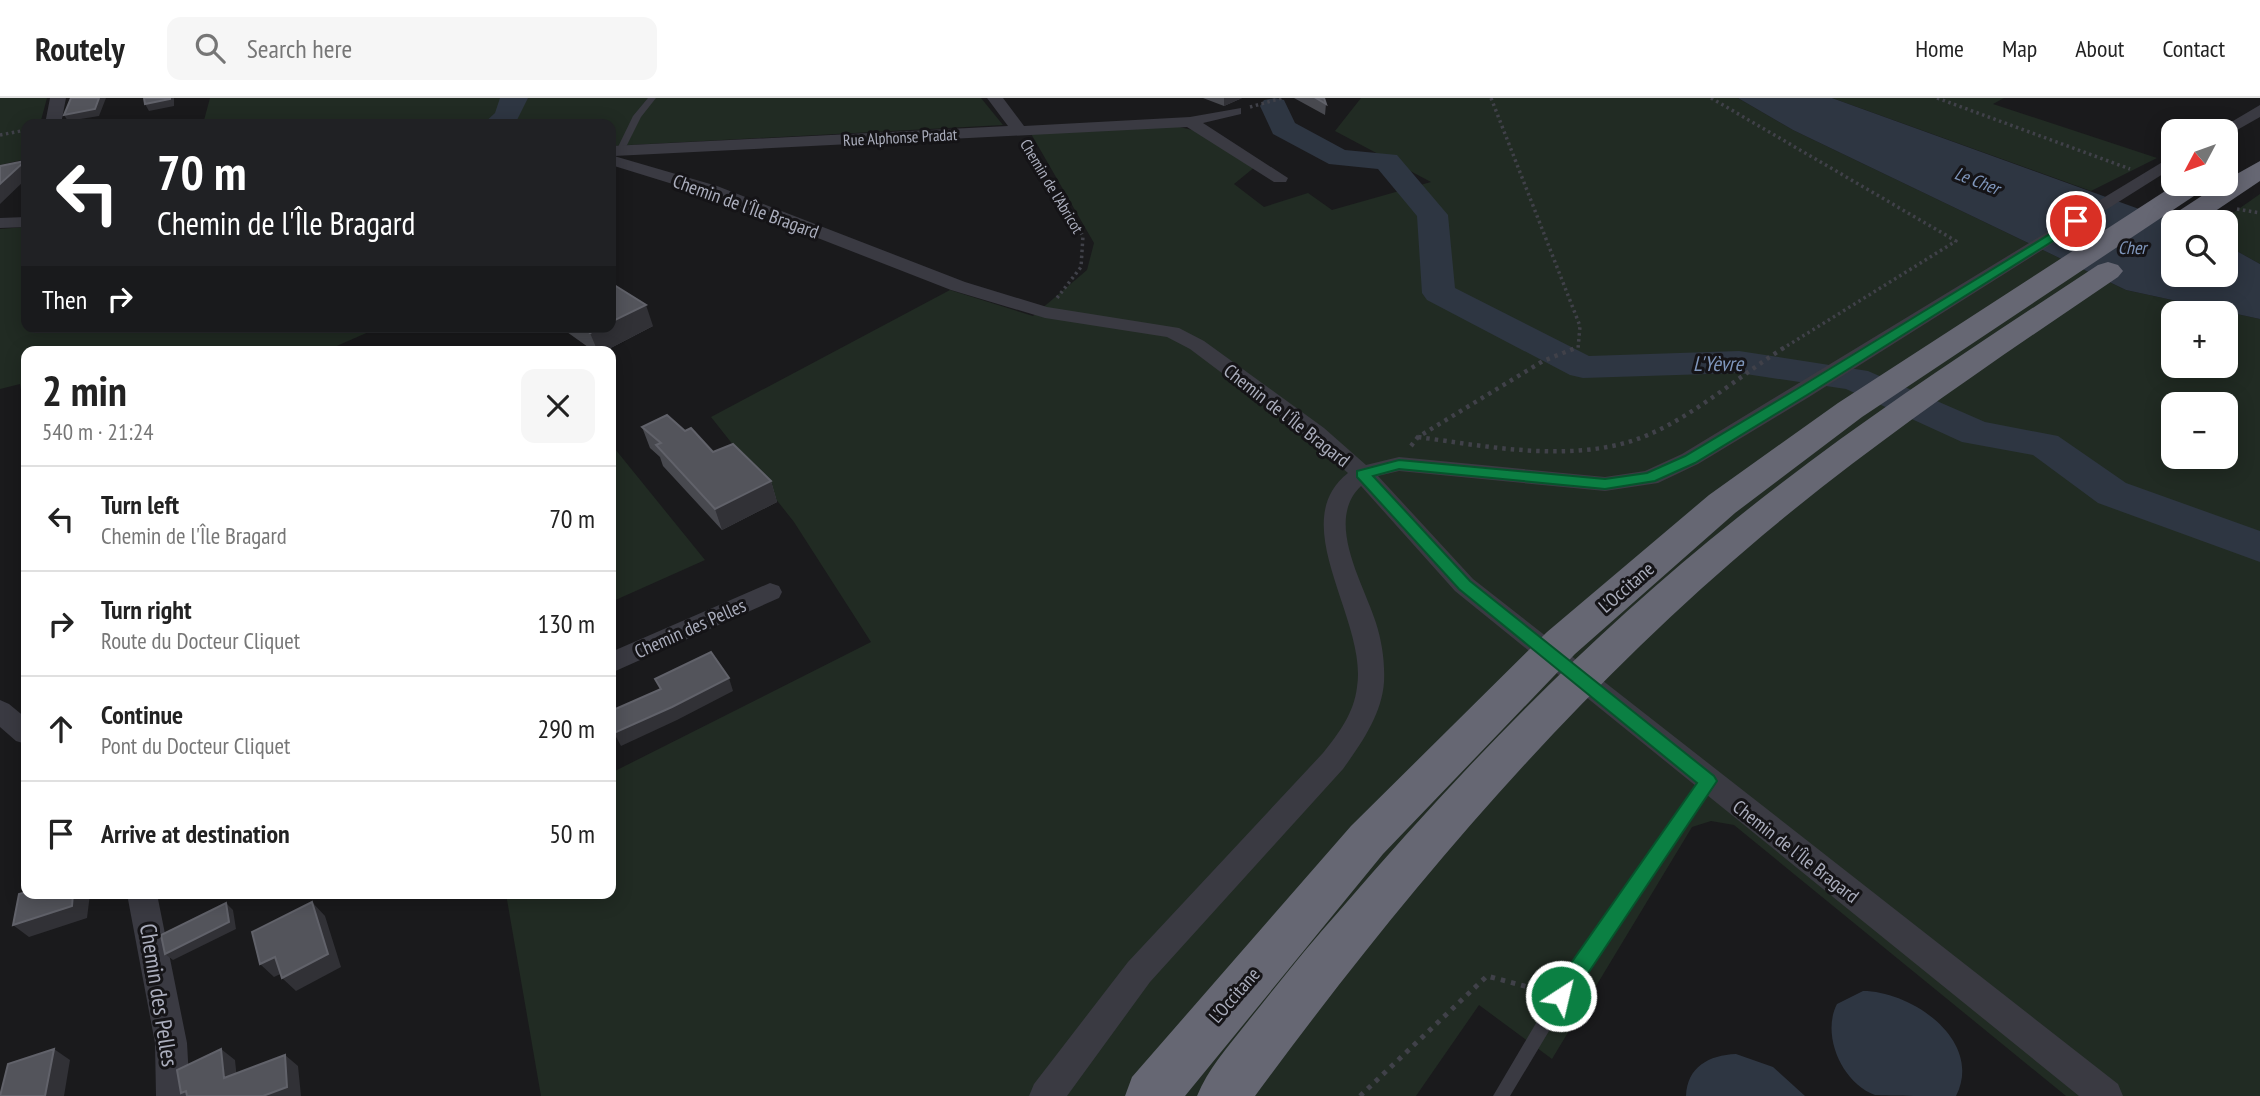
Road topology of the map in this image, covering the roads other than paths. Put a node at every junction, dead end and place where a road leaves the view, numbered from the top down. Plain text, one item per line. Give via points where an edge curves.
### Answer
1 (58, 98) edge
2 (652, 98) edge
3 (995, 98) edge
4 (2260, 110) edge
5 (1236, 111) road end
6 (53, 119) edge
7 (1190, 122) junction
8 (2238, 123) edge
9 (1020, 131) junction
10 (2260, 142) edge
11 (616, 151) edge
12 (616, 154) edge
13 (616, 155) edge
14 (2238, 156) edge
15 (2161, 168) edge
16 (2260, 169) edge
17 (1280, 178) dead end
18 (2178, 196) edge
19 (2199, 210) edge
20 (2161, 234) edge
21 (2055, 291) junction
22 (1866, 418) junction
23 (1363, 474) junction
24 (770, 592) dead end
25 (616, 661) edge
26 (1565, 666) junction
27 (0, 711) edge
28 (21, 729) edge
29 (1708, 781) junction
30 (143, 899) edge
31 (173, 1096) edge
32 (1046, 1096) edge
33 (1151, 1096) edge
34 (1223, 1096) edge
35 (1501, 1096) edge
36 (2106, 1096) edge

1 - 6 street
2 - 11 lane
3 - 9 street, Chemin de l'Abricot
4 - 8 street
5 - 7 street, Rue Alphonse Pradat
7 - 9 street, Rue Alphonse Pradat
7 - 17 street
9 - 12 street, Rue Alphonse Pradat
10 - 14 highway
13 - 23 street, Chemin de l'Île Bragard via 958,286 1045,312 1172,332 1316,433
15 - 23 street via 1870,351 1690,459 1650,478 1605,484 1399,464
16 - 19 highway
18 - 21 highway, L'Occitane
20 - 21 highway, L'Occitane
21 - 22 highway, L'Occitane via 1927,395
21 - 22 highway, L'Occitane via 1895,380
22 - 26 highway, L'Occitane via 1749,527
23 - 29 street, Chemin de l'Île Bragard via 1464,585
23 - 32 street via 1342,492 1333,520 1368,644 1371,684 1360,724 1333,761 1139,972
24 - 25 street, Chemin des Pelles
26 - 33 highway, L'Occitane via 1367,840
26 - 34 highway, L'Occitane via 1279,1019
27 - 28 street
29 - 35 lane via 1561,996
29 - 36 street, Chemin de l'Île Bragard
30 - 31 street, Chemin des Pelles via 171,1043

